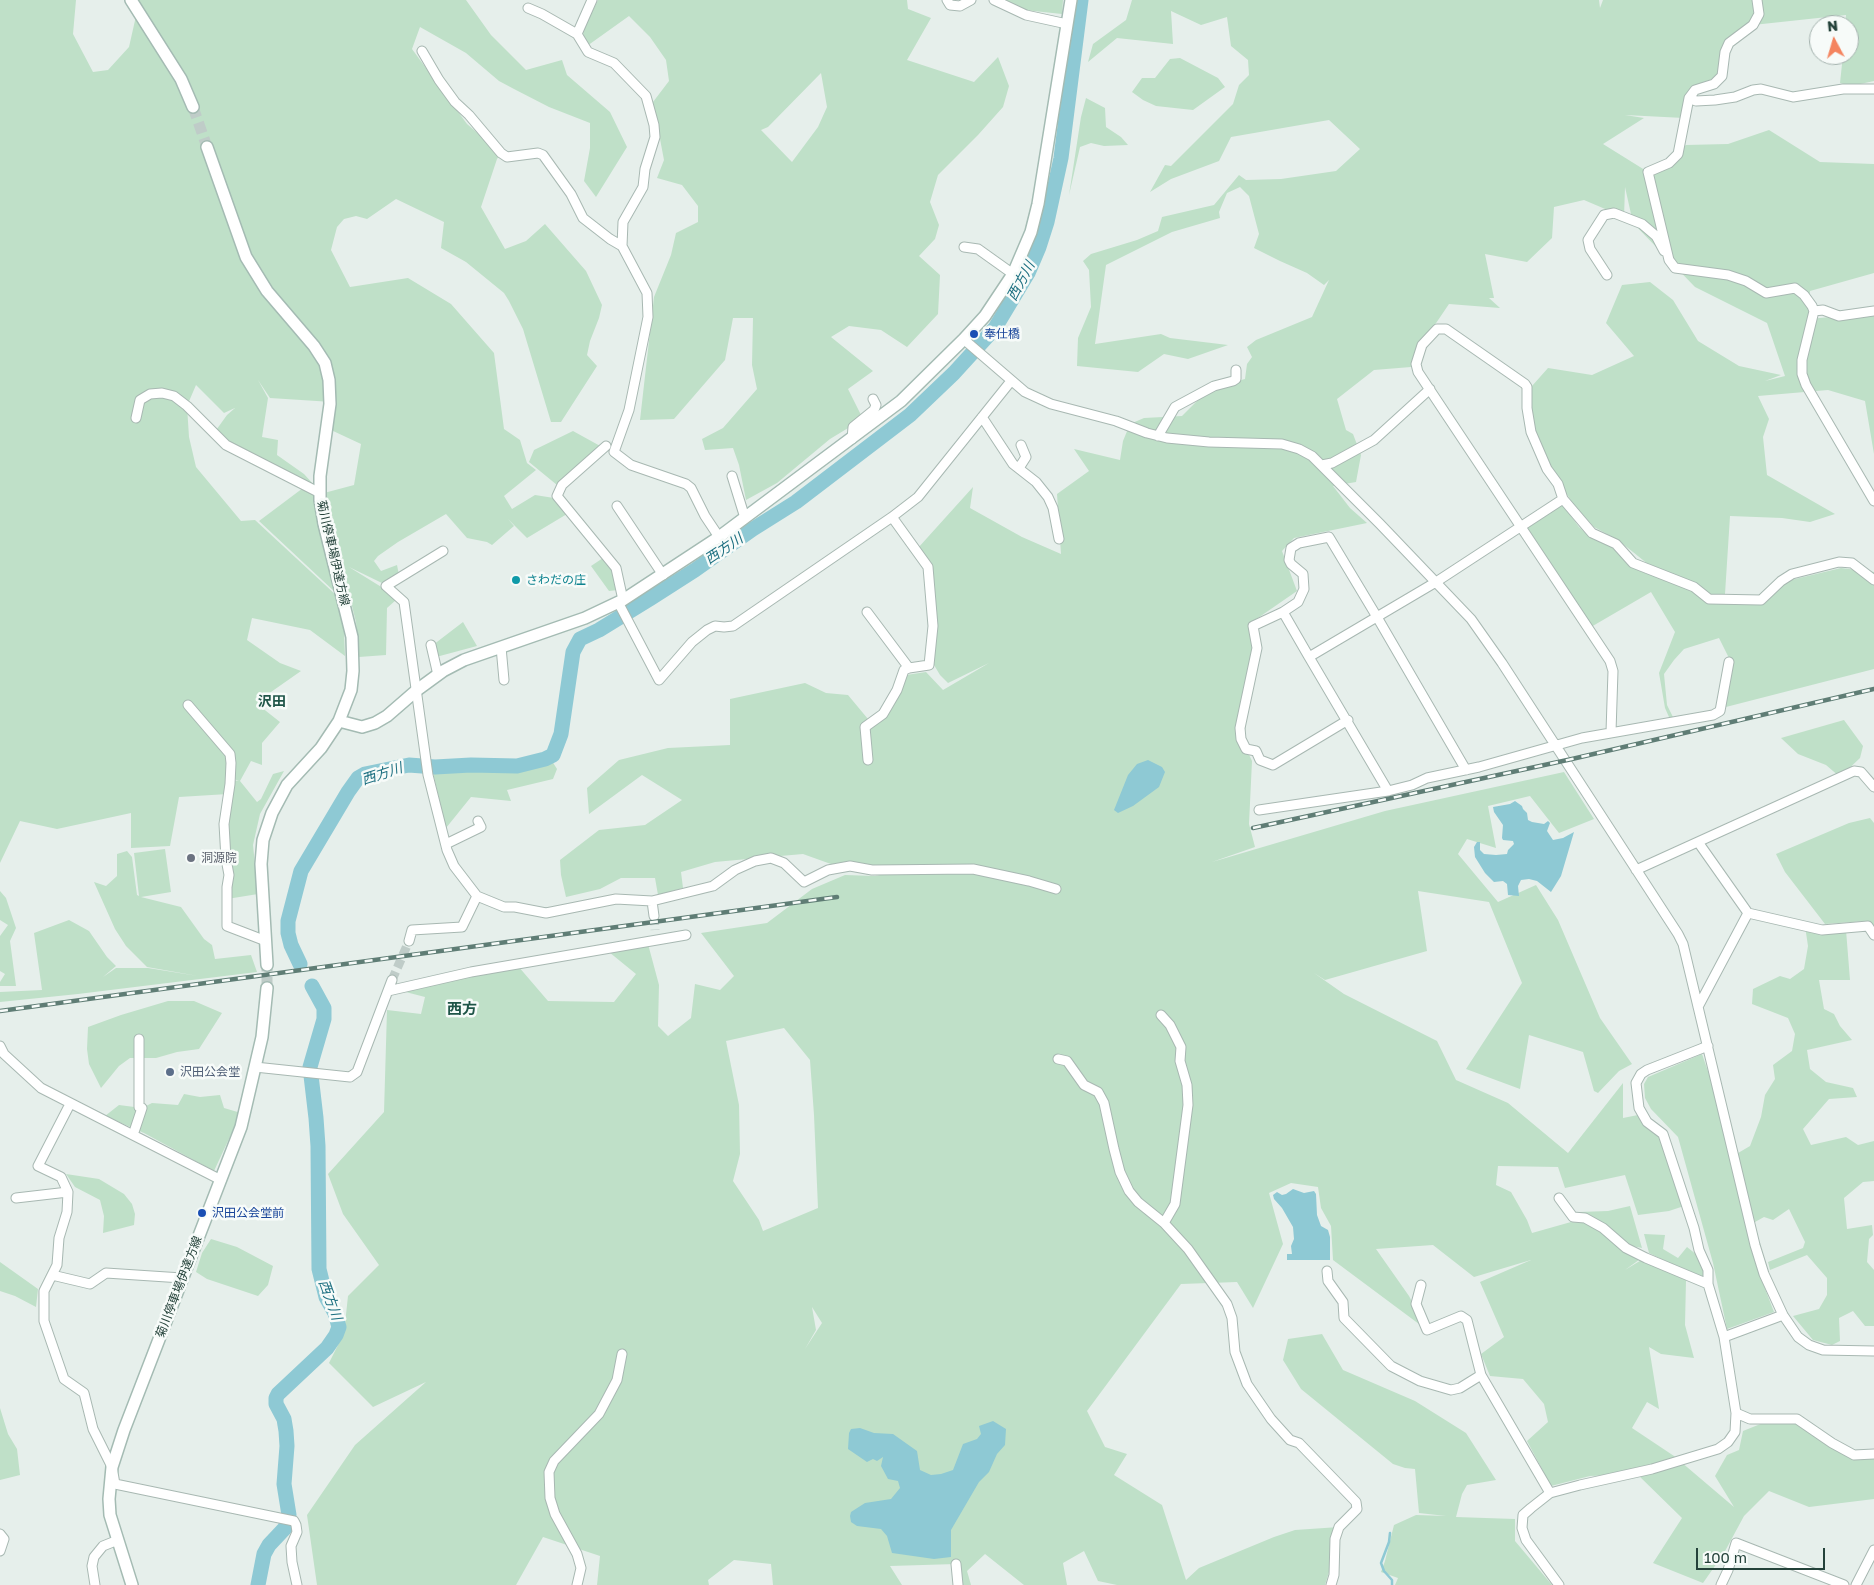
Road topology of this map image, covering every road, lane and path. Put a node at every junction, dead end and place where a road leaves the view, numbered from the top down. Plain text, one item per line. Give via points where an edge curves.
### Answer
1 (131, 0) edge
2 (592, 0) edge
3 (947, 0) edge
4 (971, 0) edge
5 (994, 0) edge
6 (1071, 0) edge
7 (1756, 0) edge
8 (528, 8) dead end
9 (1067, 24) junction
10 (577, 34) junction
11 (422, 51) dead end
12 (1874, 89) edge
13 (1689, 98) junction
14 (193, 107) tunnel mouth
15 (207, 147) tunnel mouth
16 (622, 246) junction
17 (964, 247) dead end
18 (1669, 260) junction
19 (1013, 274) junction
20 (1607, 274) dead end
21 (1814, 310) junction
22 (1874, 311) edge
23 (966, 341) junction
24 (1236, 370) dead end
25 (1011, 381) junction
26 (1430, 389) junction
27 (873, 399) dead end
28 (982, 417) junction
29 (136, 418) dead end
30 (1158, 436) junction
31 (852, 439) junction
32 (1021, 445) dead end
33 (606, 446) dead end
34 (1322, 465) junction
35 (1019, 468) junction
36 (732, 476) dead end
37 (320, 493) junction
38 (1563, 499) junction
39 (1874, 500) edge
40 (617, 506) dead end
41 (892, 517) junction
42 (745, 518) junction
43 (1520, 527) junction
44 (719, 537) junction
45 (1059, 539) dead end
46 (442, 551) dead end
47 (663, 575) junction
48 (1874, 580) edge
49 (1436, 582) junction
50 (621, 601) junction
51 (867, 612) dead end
52 (1283, 612) junction
53 (1377, 617) junction
54 (431, 644) dead end
55 (501, 647) junction
56 (1309, 656) junction
57 (1729, 662) dead end
58 (909, 668) junction
59 (438, 675) junction
60 (504, 680) dead end
61 (417, 690) junction
62 (188, 705) dead end
63 (1348, 720) junction
64 (339, 721) junction
65 (1611, 732) junction
66 (1555, 745) junction
67 (868, 760) dead end
68 (1466, 770) junction
69 (1874, 787) edge
70 (1388, 790) junction
71 (1259, 810) dead end
72 (478, 821) dead end
73 (1698, 842) junction
74 (446, 844) junction
75 (1636, 870) junction
76 (1056, 889) dead end
77 (477, 896) junction
78 (652, 901) junction
79 (1748, 912) junction
80 (654, 916) tunnel mouth
81 (686, 935) dead end
82 (1874, 935) edge
83 (266, 941) junction
84 (409, 941) tunnel mouth
85 (267, 965) tunnel mouth
86 (392, 980) tunnel mouth
87 (267, 988) tunnel mouth
88 (388, 991) junction
89 (1698, 1007) junction
90 (1161, 1015) dead end
91 (139, 1039) dead end
92 (1708, 1046) junction
93 (1, 1052) edge
94 (1058, 1059) dead end
95 (255, 1067) junction
96 (146, 1092) dead end
97 (70, 1104) junction
98 (138, 1104) junction
99 (133, 1135) junction
100 (221, 1180) junction
101 (68, 1192) junction
102 (16, 1198) dead end
103 (1559, 1198) dead end
104 (1164, 1223) junction
105 (1327, 1270) dead end
106 (52, 1275) junction
107 (182, 1278) junction
108 (1708, 1284) junction
109 (1421, 1285) dead end
110 (1783, 1315) junction
111 (1724, 1337) junction
112 (1874, 1351) edge
113 (622, 1354) dead end
114 (1481, 1375) junction
115 (1736, 1413) junction
116 (1874, 1454) edge
117 (112, 1467) junction
118 (1550, 1493) junction
119 (0, 1534) edge
120 (118, 1540) junction
121 (1874, 1550) edge
122 (0, 1551) edge
123 (956, 1564) dead end
124 (95, 1585) edge
125 (132, 1585) edge
126 (297, 1585) edge
127 (578, 1585) edge
128 (958, 1585) edge
129 (1331, 1585) edge
130 (1559, 1585) edge
131 (1721, 1585) edge
132 (1844, 1585) edge
133 (1856, 1585) edge

1 - 14 main road via 181,79
2 - 10 street
3 - 4 street via 950,5 960,6
5 - 9 street via 1026,15
6 - 9 main road
7 - 13 street via 1759,14 1753,25 1729,43 1722,76 1714,84 1695,90
8 - 10 street
9 - 19 main road via 1038,204 1031,232
10 - 16 street via 588,52 614,64 646,96 654,125 655,137 643,187 623,222
11 - 16 street via 439,80 501,153 507,157 543,155 571,194 583,218
12 - 13 street via 1843,89 1793,97 1762,89 1715,100
13 - 18 street via 1678,154 1669,163 1648,172
15 - 37 main road, 菊川停車場伊達方線 via 246,258 267,291 325,363 330,404
16 - 44 street via 647,293 648,317 629,410 614,452 631,465 691,488
17 - 19 street via 978,249
18 - 20 street via 1656,236 1642,224 1614,213 1604,215 1588,240 1590,249
18 - 21 street via 1675,268 1728,275 1766,293 1795,288
19 - 23 main road
21 - 22 street via 1839,316
21 - 39 street via 1802,360 1802,374
23 - 25 street
23 - 31 main road via 901,401
24 - 30 street via 1233,381 1214,386 1175,407
25 - 28 street
25 - 30 street via 1025,392 1051,404
26 - 34 street via 1374,440 1332,463
26 - 38 street via 1418,372 1418,356 1432,333 1446,329 1525,384 1531,432
26 - 43 street
27 - 31 street via 874,410 853,427
28 - 35 street via 1013,464
28 - 41 street via 918,497
29 - 37 street via 140,400 150,394 174,396 226,445
30 - 34 street via 1209,442 1282,444 1300,449
31 - 42 main road
32 - 35 street via 1026,457
33 - 50 street via 562,484 557,496 616,568
34 - 49 street
35 - 45 street via 1048,497 1054,508
36 - 42 street
37 - 64 main road, 菊川停車場伊達方線 via 324,524 352,637 351,690
38 - 43 street
38 - 48 street via 1592,533 1616,544 1633,564 1694,588 1709,599 1760,600 1792,574 1839,562 1852,563
40 - 47 street
41 - 50 street via 733,626 716,626 707,630 658,680 628,622
41 - 58 street via 928,567 933,626 929,665
42 - 44 main road
43 - 49 street
43 - 65 street via 1610,661 1614,671
44 - 47 main road
46 - 61 street via 386,586 404,602
47 - 50 main road
49 - 53 street
49 - 66 street via 1471,619
50 - 55 main road via 585,618
51 - 58 street
52 - 53 street via 1298,602 1304,589 1303,574 1289,560 1291,548 1299,543 1329,537
52 - 56 street
52 - 63 street via 1253,626 1257,648 1240,728 1246,749 1256,751 1260,760 1273,765
53 - 56 street
53 - 68 street
54 - 59 street
55 - 59 main road via 464,660
55 - 60 street
56 - 63 street
57 - 65 street via 1720,711 1713,715
58 - 67 street via 904,670 883,714 866,727
59 - 61 main road
61 - 64 main road via 375,723 362,727
61 - 74 street via 428,775
62 - 83 street via 230,754 232,763 224,824 229,875 227,926
63 - 70 street
64 - 83 main road, 菊川停車場伊達方線 via 321,748 287,785 272,813 263,840 261,864
65 - 66 street
66 - 68 street
66 - 75 street
68 - 70 street
69 - 73 street via 1861,772 1854,771
70 - 71 street
72 - 74 street via 481,828
73 - 75 street
73 - 79 street
74 - 77 street via 454,866
75 - 89 street via 1683,944
76 - 78 street via 974,869 872,870 850,866 828,870 804,882 784,862 771,858 735,870 713,886
77 - 78 street via 504,907 546,913 616,900
77 - 84 street via 462,927 412,930
78 - 80 street
79 - 82 street via 1822,930 1868,926
79 - 89 street
81 - 88 street via 656,935
83 - 85 main road, 菊川停車場伊達方線
86 - 88 street
87 - 95 main road, 菊川停車場伊達方線 via 262,1038
88 - 95 street via 357,1072 350,1077
89 - 92 street
90 - 104 street via 1181,1047 1180,1061 1187,1085 1188,1105 1175,1204
91 - 98 street
92 - 108 street via 1647,1070 1636,1082 1639,1108 1647,1122 1663,1134 1708,1270
92 - 110 street via 1755,1245
93 - 97 street via 41,1088
94 - 104 street via 1067,1061 1084,1085 1098,1092 1104,1103 1120,1172 1129,1192
95 - 100 main road, 菊川停車場伊達方線 via 241,1127
96 - 98 street
97 - 99 street
97 - 101 street via 38,1166 61,1177
98 - 99 street
99 - 100 street
100 - 107 main road, 菊川停車場伊達方線
101 - 102 street
101 - 106 street via 57,1265
103 - 108 street via 1573,1217 1585,1218 1626,1248
104 - 129 street via 1227,1304 1232,1318 1235,1352 1246,1384 1290,1440 1300,1443 1356,1502 1356,1510 1339,1527 1335,1539
105 - 114 street via 1328,1281 1343,1302 1344,1318 1391,1366 1420,1381 1451,1390
106 - 107 street via 90,1284 106,1274
106 - 117 street via 44,1291 44,1321 64,1379 84,1393 93,1430
107 - 117 main road, 菊川停車場伊達方線
108 - 111 street
109 - 114 street via 1416,1304 1427,1330 1461,1316 1467,1320
110 - 111 street
110 - 112 street via 1798,1337 1809,1345 1823,1350
111 - 115 street
113 - 127 street via 617,1380 599,1414 554,1461 549,1472 550,1498 555,1514 581,1568
114 - 118 street
115 - 116 street via 1750,1419 1797,1419 1854,1455
115 - 118 street via 1735,1432 1718,1449 1652,1469
117 - 120 main road, 菊川停車場伊達方線 via 110,1515
117 - 126 street via 115,1484 294,1521 297,1532 291,1546
118 - 130 street via 1523,1515 1522,1528 1529,1545
119 - 122 street via 4,1539
120 - 124 street via 103,1546 94,1557
120 - 125 main road, 菊川停車場伊達方線
121 - 133 street
123 - 128 street
131 - 132 street via 1736,1543

